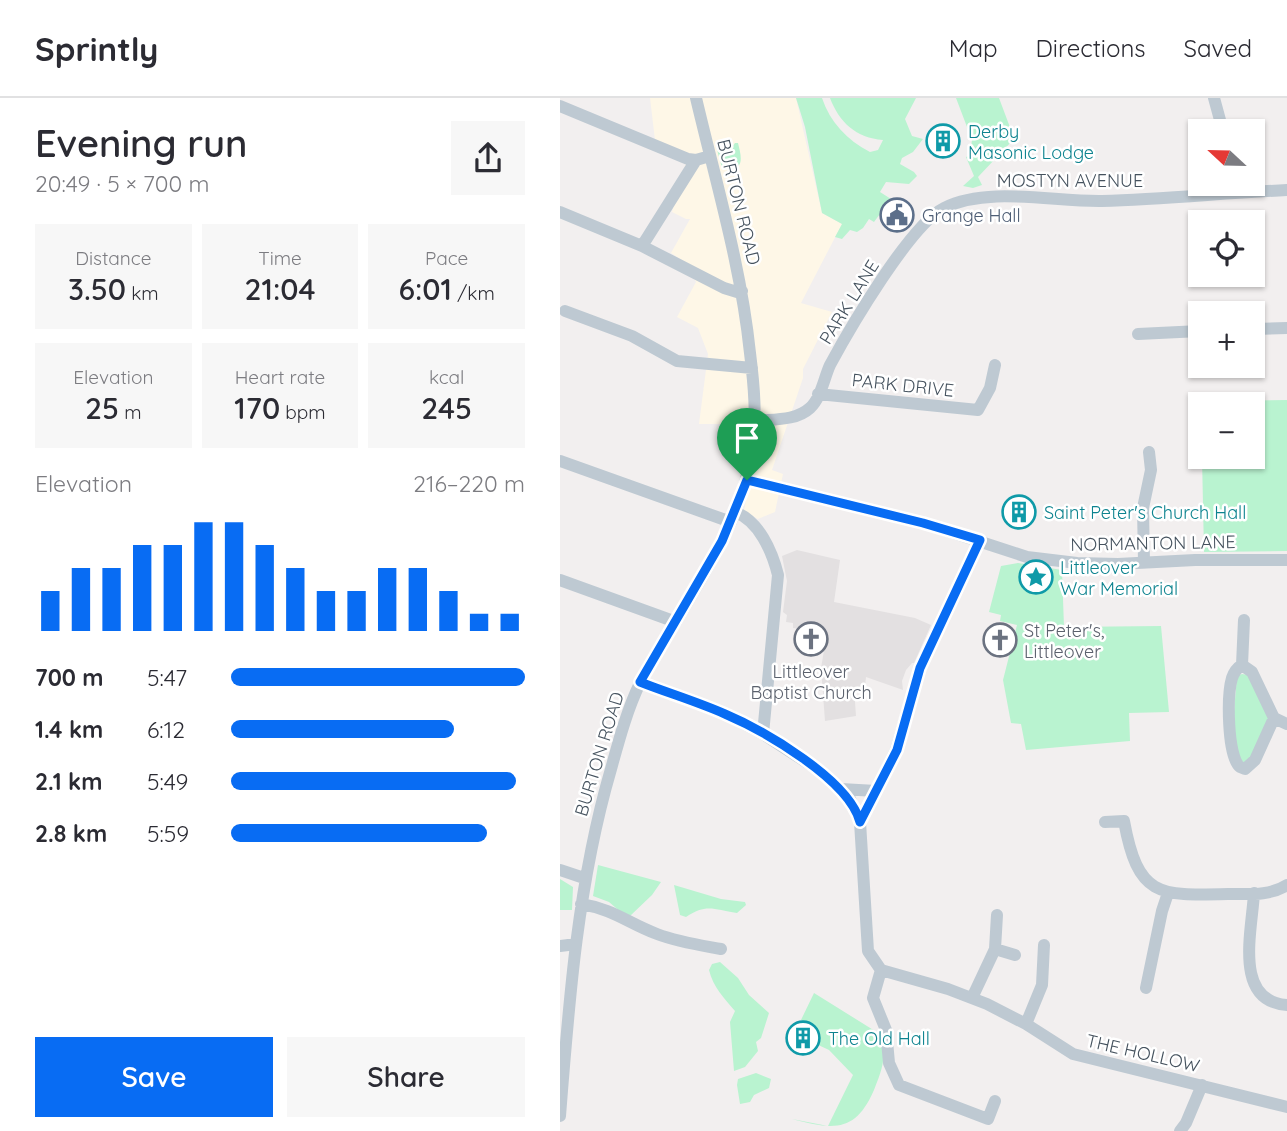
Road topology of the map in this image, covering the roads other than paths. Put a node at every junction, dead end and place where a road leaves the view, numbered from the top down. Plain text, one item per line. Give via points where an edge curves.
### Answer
1 (696, 98) edge
2 (1214, 98) edge
3 (560, 106) edge
4 (1220, 119) edge
5 (710, 156) junction
6 (696, 160) junction
7 (1265, 189) edge
8 (1287, 190) edge
9 (1188, 193) edge
10 (980, 199) joint
11 (560, 212) edge
12 (642, 246) junction
13 (742, 291) junction
14 (565, 311) dead end
15 (1287, 328) edge
16 (1265, 329) edge
17 (1188, 332) edge
18 (1138, 334) dead end
19 (995, 365) dead end
20 (752, 368) junction
21 (818, 394) junction
22 (755, 421) junction
23 (1149, 452) dead end
24 (560, 461) edge
25 (747, 480) junction
26 (733, 517) junction
27 (980, 540) junction
28 (1287, 560) edge
29 (1144, 562) junction
30 (560, 580) edge
31 (1244, 620) dead end
32 (676, 622) junction
33 (1242, 665) junction
34 (640, 682) junction
35 (1273, 718) junction
36 (1287, 723) edge
37 (763, 734) junction
38 (841, 789) junction
39 (876, 791) junction
40 (860, 822) junction
41 (1105, 822) dead end
42 (560, 870) edge
43 (584, 878) junction
44 (1287, 885) edge
45 (1168, 893) junction
46 (1254, 894) junction
47 (581, 904) junction
48 (997, 915) dead end
49 (576, 944) junction
50 (560, 946) edge
51 (1044, 946) dead end
52 (995, 949) junction
53 (721, 950) dead end
54 (1015, 955) dead end
55 (574, 959) junction
56 (560, 962) edge
57 (881, 970) junction
58 (1146, 988) dead end
59 (972, 998) junction
60 (1287, 1005) edge
61 (1026, 1024) junction
62 (1202, 1085) junction
63 (995, 1101) dead end
64 (1287, 1107) edge
65 (560, 1116) edge
66 (1180, 1131) edge

1 - 5 street, BURTON ROAD
2 - 4 street
3 - 6 street
5 - 6 street
5 - 13 street, BURTON ROAD
6 - 12 street
7 - 8 street, MOSTYN AVENUE
9 - 10 street, MOSTYN AVENUE via 1101,201 1014,196
10 - 21 street, PARK LANE via 946,206 919,228 853,324
11 - 12 street
12 - 13 street via 724,288
13 - 20 street, BURTON ROAD
14 - 20 street via 632,336 677,361
15 - 16 street
17 - 18 street
19 - 21 street, PARK DRIVE via 978,410
20 - 22 street, BURTON ROAD
21 - 22 street, PARK LANE via 813,405 799,415
22 - 25 street, BURTON ROAD
23 - 29 street
24 - 26 street
25 - 26 street, BURTON ROAD
25 - 27 street, NORMANTON LANE
26 - 32 street, BURTON ROAD
26 - 37 street via 750,520 775,560 778,575
27 - 29 street, NORMANTON LANE via 1019,555 1052,560
27 - 39 street via 920,668 897,750
28 - 29 street, NORMANTON LANE
30 - 32 street
31 - 33 street
32 - 34 street, BURTON ROAD
33 - 35 street via 1252,672
33 - 35 street via 1231,680 1228,713 1234,758 1240,767 1245,769 1255,760
34 - 37 street via 726,714
34 - 43 street, BURTON ROAD via 596,819
35 - 36 street
37 - 38 street
38 - 39 street
38 - 40 street
39 - 40 street
40 - 57 street via 868,951
41 - 45 street via 1124,821 1140,874
42 - 43 street
43 - 47 street, BURTON ROAD
44 - 46 street
45 - 46 street
45 - 58 street
46 - 60 street via 1252,981 1262,997
47 - 49 street, BURTON ROAD
47 - 53 street via 610,910 673,939
48 - 52 street
49 - 50 street
49 - 55 street, BURTON ROAD
51 - 61 street via 1042,985
52 - 54 street
52 - 59 street
55 - 56 street
55 - 65 street, BURTON ROAD
57 - 59 street, THE HOLLOW
57 - 63 street via 873,998 886,1030 889,1063 900,1085 988,1119
59 - 61 street, THE HOLLOW
61 - 62 street, THE HOLLOW via 1073,1054
62 - 64 street, THE HOLLOW
62 - 66 street

